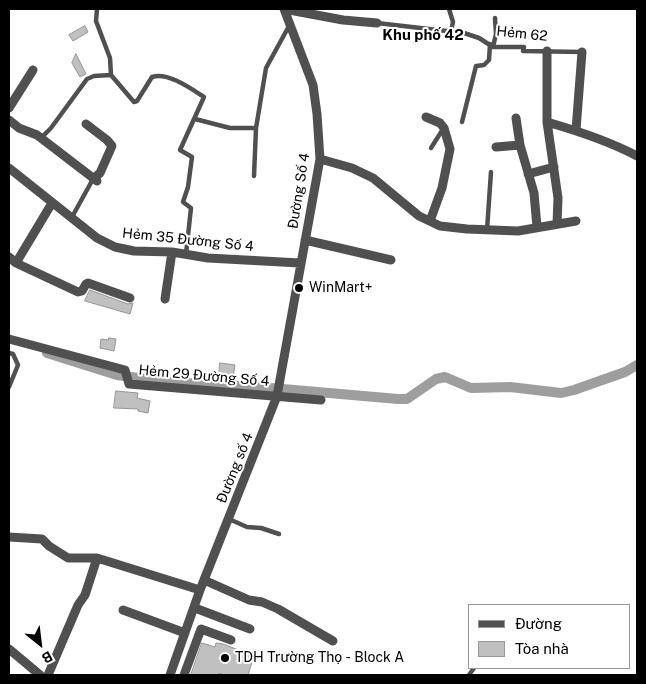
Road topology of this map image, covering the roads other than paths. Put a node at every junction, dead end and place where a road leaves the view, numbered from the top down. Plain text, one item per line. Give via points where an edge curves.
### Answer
1 (97, 9) edge
2 (284, 9) edge
3 (449, 9) edge
4 (495, 18) dead end
5 (377, 23) joint
6 (290, 25) junction
7 (451, 31) junction
8 (491, 45) junction
9 (547, 51) junction
10 (582, 52) joint
11 (33, 70) dead end
12 (111, 75) junction
13 (9, 108) edge
14 (426, 117) dead end
15 (516, 118) dead end
16 (195, 119) junction
17 (9, 120) edge
18 (462, 122) dead end
19 (547, 122) junction
20 (86, 124) dead end
21 (256, 128) junction
22 (444, 128) junction
23 (576, 130) junction
24 (41, 138) junction
25 (520, 145) junction
26 (496, 147) dead end
27 (432, 148) dead end
28 (637, 156) edge
29 (320, 160) junction
30 (554, 167) junction
31 (9, 168) edge
32 (491, 172) dead end
33 (528, 174) junction
34 (254, 176) dead end
35 (95, 180) junction
36 (52, 203) junction
37 (72, 218) junction
38 (430, 221) junction
39 (576, 221) dead end
40 (557, 224) junction
41 (537, 227) junction
42 (487, 230) junction
43 (305, 240) junction
44 (172, 252) junction
45 (186, 254) junction
46 (13, 260) edge
47 (391, 260) dead end
48 (300, 264) junction
49 (130, 298) dead end
50 (166, 299) dead end
51 (9, 338) edge
52 (9, 353) edge
53 (9, 386) edge
54 (278, 396) junction
55 (321, 400) dead end
56 (229, 519) junction
57 (279, 534) dead end
58 (9, 537) edge
59 (96, 558) junction
60 (204, 580) junction
61 (200, 590) junction
62 (194, 608) junction
63 (122, 610) dead end
64 (250, 629) dead end
65 (185, 632) junction
66 (231, 640) dead end
67 (333, 641) dead end
68 (9, 649) edge
69 (40, 675) edge
70 (48, 675) edge
71 (170, 675) edge
72 (184, 675) edge

1 - 12 lane via 96,21 110,58
2 - 5 street, Hẻm 62
2 - 6 street, Đường Số 4
3 - 7 lane via 453,22
4 - 8 lane via 496,34
5 - 7 lane, Hẻm 62
6 - 21 lane via 266,68
6 - 29 street, Đường Số 4 via 313,85
7 - 8 lane, Hẻm 62
8 - 9 lane, Hẻm 62 via 524,47 523,51
8 - 18 lane via 489,60 476,66
9 - 10 lane, Hẻm 62
9 - 19 street
10 - 23 street
11 - 13 street
12 - 16 lane via 134,102 152,77 157,75 181,82 204,97
12 - 24 lane via 87,79
14 - 22 street
15 - 25 street
16 - 21 lane via 230,128
16 - 45 lane via 180,150 192,157 188,187 182,202 191,208
17 - 24 street
19 - 23 street
19 - 30 street
20 - 35 street via 112,146
21 - 34 lane
22 - 27 lane
22 - 38 street via 450,149 442,188
23 - 28 street
24 - 35 street
25 - 26 street
25 - 33 street
29 - 38 street via 352,168 373,178 419,216
29 - 43 street, Đường Số 4
30 - 33 street
30 - 40 street
31 - 36 street, Hẻm 35 Đường Số 4
32 - 42 lane
33 - 41 street via 534,193
35 - 37 lane
36 - 37 street, Hẻm 35 Đường Số 4
36 - 46 street
37 - 44 street, Hẻm 35 Đường Số 4 via 97,238 115,247
38 - 42 street via 440,226
39 - 40 street
40 - 41 street
41 - 42 street
43 - 47 street
43 - 48 street, Đường Số 4
44 - 45 street, Hẻm 35 Đường Số 4
44 - 50 street
45 - 48 street, Hẻm 35 Đường Số 4
46 - 49 street via 78,292 88,283
48 - 54 street, Đường số 4
51 - 54 street, Hẻm 29 Đường Số 4 via 125,370 129,384
52 - 53 lane via 13,354 18,365
54 - 55 street, Hẻm 29 Đường Số 4
54 - 56 street, Đường số 4
56 - 57 lane via 247,528 261,528
56 - 60 street, Đường số 4
58 - 59 street via 42,539 68,558
59 - 61 street
59 - 70 street via 85,595 74,612
60 - 61 street, Đường số 4
60 - 67 street via 278,609
61 - 62 street, Đường số 4
62 - 64 street
62 - 65 street, Đường số 4
63 - 65 street
65 - 71 street, Đường số 4
66 - 72 street via 201,629
68 - 69 street

